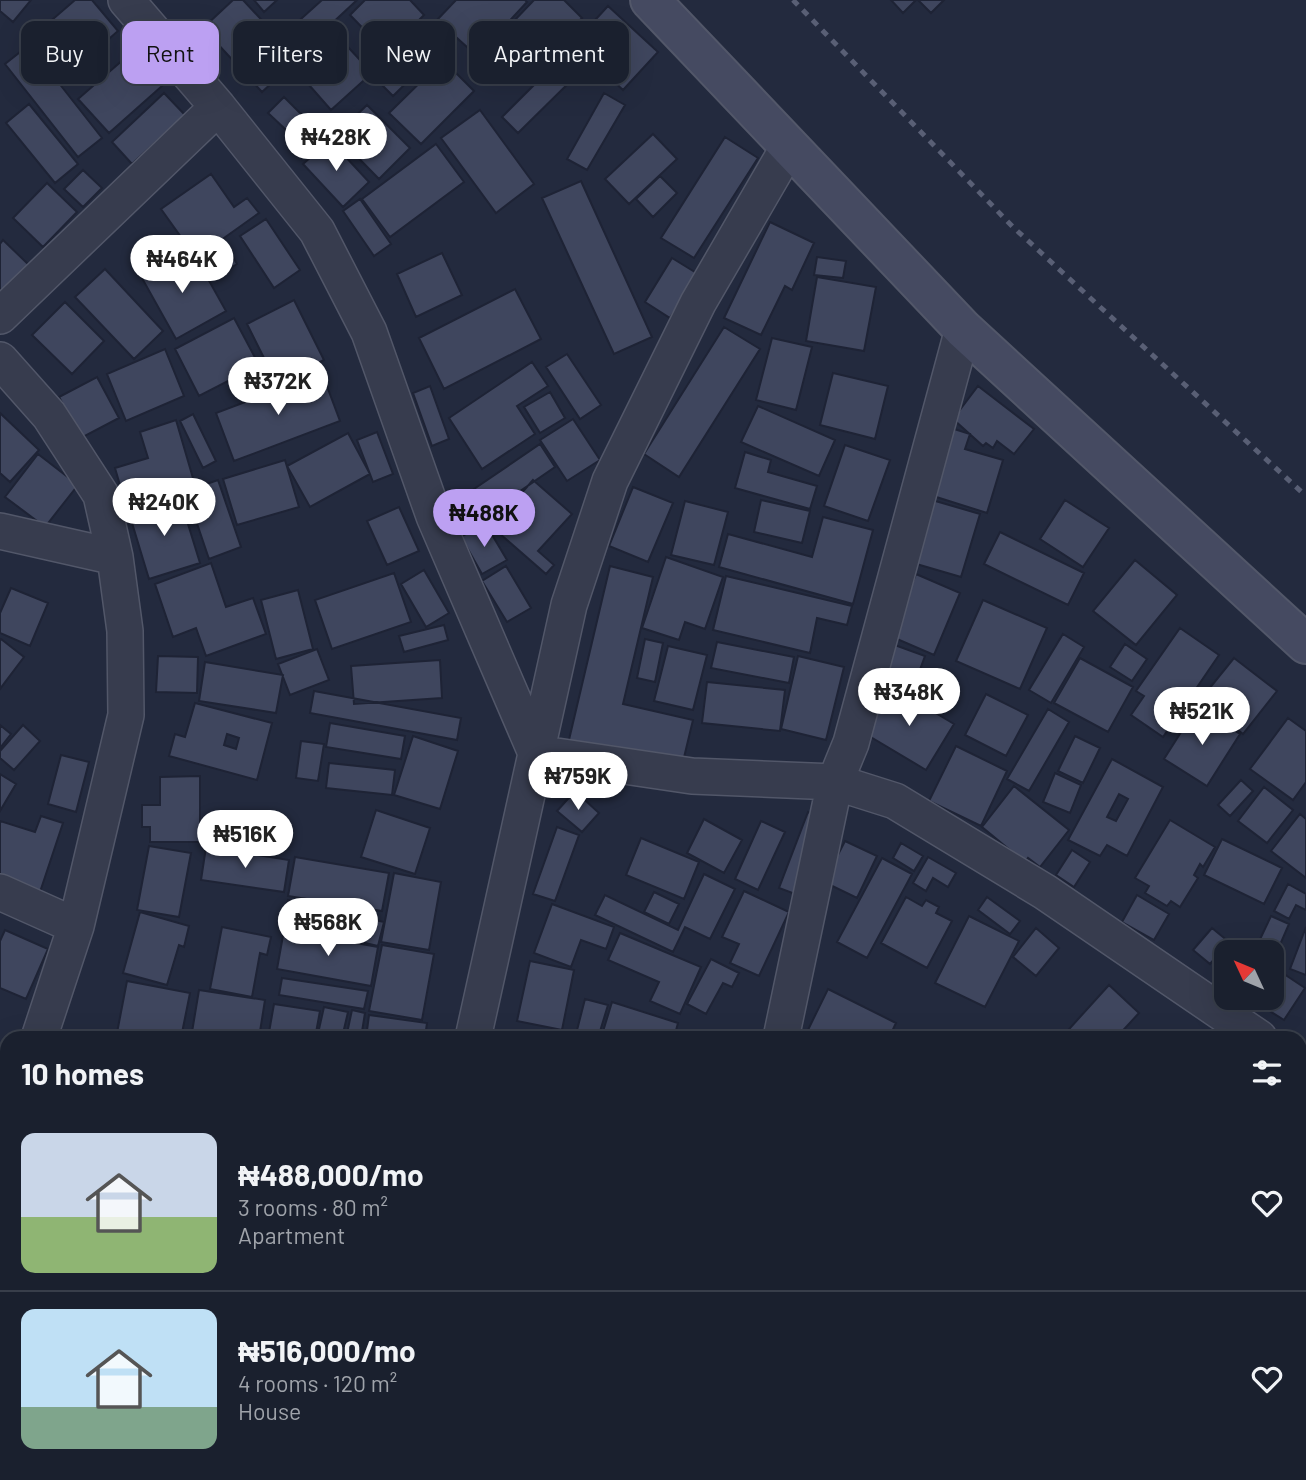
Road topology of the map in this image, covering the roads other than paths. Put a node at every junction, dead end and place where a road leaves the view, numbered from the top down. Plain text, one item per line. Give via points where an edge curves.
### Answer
1 (126, 0) edge
2 (650, 0) edge
3 (218, 107) junction
4 (788, 148) junction
5 (0, 316) edge
6 (963, 329) junction
7 (0, 360) edge
8 (0, 531) edge
9 (115, 557) junction
10 (1306, 643) edge
11 (536, 753) junction
12 (835, 782) junction
13 (0, 892) edge
14 (76, 926) junction
15 (41, 1031) edge
16 (475, 1031) edge
17 (782, 1031) edge
18 (1249, 1031) edge

1 - 3 street
2 - 4 main road
3 - 5 street
3 - 11 street via 317,231 369,332 434,516
4 - 6 main road
4 - 11 street via 698,303 610,481 569,605
6 - 10 main road
6 - 12 street via 851,743
7 - 9 street via 49,415 100,495
8 - 9 street
9 - 14 street via 125,631 126,715
11 - 12 street via 692,776
11 - 16 street
12 - 17 street
12 - 18 street via 895,801 942,828
13 - 14 street
14 - 15 street

